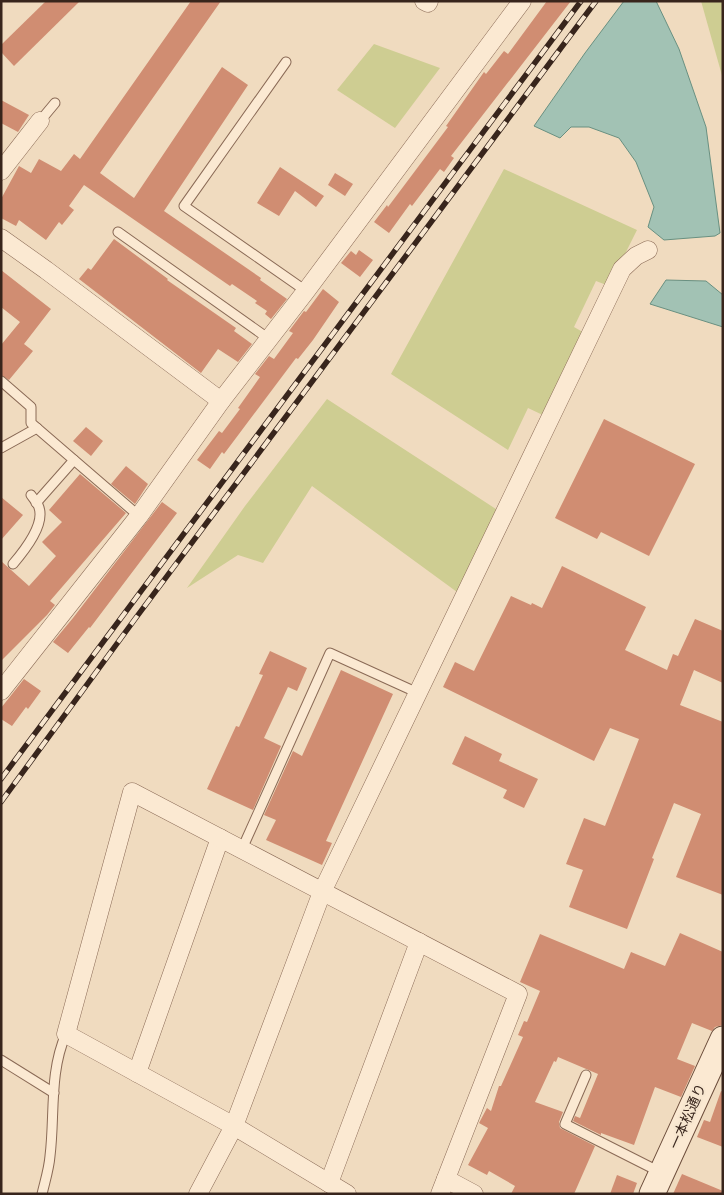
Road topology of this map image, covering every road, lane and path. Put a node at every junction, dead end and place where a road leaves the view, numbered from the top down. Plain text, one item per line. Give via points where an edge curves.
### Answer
1 (424, 1) edge
2 (429, 1) edge
3 (522, 1) edge
4 (286, 62) dead end
5 (55, 103) dead end
6 (40, 121) joint
7 (1, 171) edge
8 (118, 232) dead end
9 (1, 238) edge
10 (648, 250) dead end
11 (306, 291) junction
12 (269, 340) junction
13 (1, 382) edge
14 (221, 401) junction
15 (37, 428) junction
16 (1, 448) edge
17 (74, 460) junction
18 (139, 516) junction
19 (13, 564) dead end
20 (1, 691) edge
21 (418, 693) junction
22 (220, 838) junction
23 (242, 849) junction
24 (322, 892) junction
25 (419, 942) junction
26 (66, 1034) junction
27 (723, 1039) edge
28 (1, 1060) edge
29 (137, 1073) junction
30 (586, 1075) dead end
31 (54, 1093) junction
32 (234, 1126) junction
33 (329, 1183) junction
34 (657, 1183) edge
35 (443, 1186) edge
36 (42, 1194) edge
37 (198, 1194) edge
38 (346, 1194) edge
39 (474, 1194) edge

1 - 2 street
3 - 11 street
4 - 11 lane via 184,206
5 - 6 lane
6 - 7 street
8 - 12 lane
9 - 14 street
10 - 21 street via 622,269
11 - 12 street
12 - 14 street
13 - 15 lane via 31,407 31,423
14 - 18 street
15 - 16 lane
15 - 17 lane
17 - 18 lane
17 - 19 lane via 34,499 40,514 32,540
18 - 20 street
21 - 23 lane via 330,654
21 - 24 street
22 - 23 street
22 - 26 street via 132,792
22 - 29 street
23 - 24 street
24 - 25 street
24 - 32 street
25 - 33 street
25 - 35 street via 518,994
26 - 29 street
26 - 31 lane via 61,1046
27 - 34 street, 一本松通り
28 - 31 lane
29 - 32 street
30 - 34 lane via 565,1124
31 - 36 lane via 50,1158
32 - 33 street
32 - 37 street
33 - 38 street
35 - 39 street

